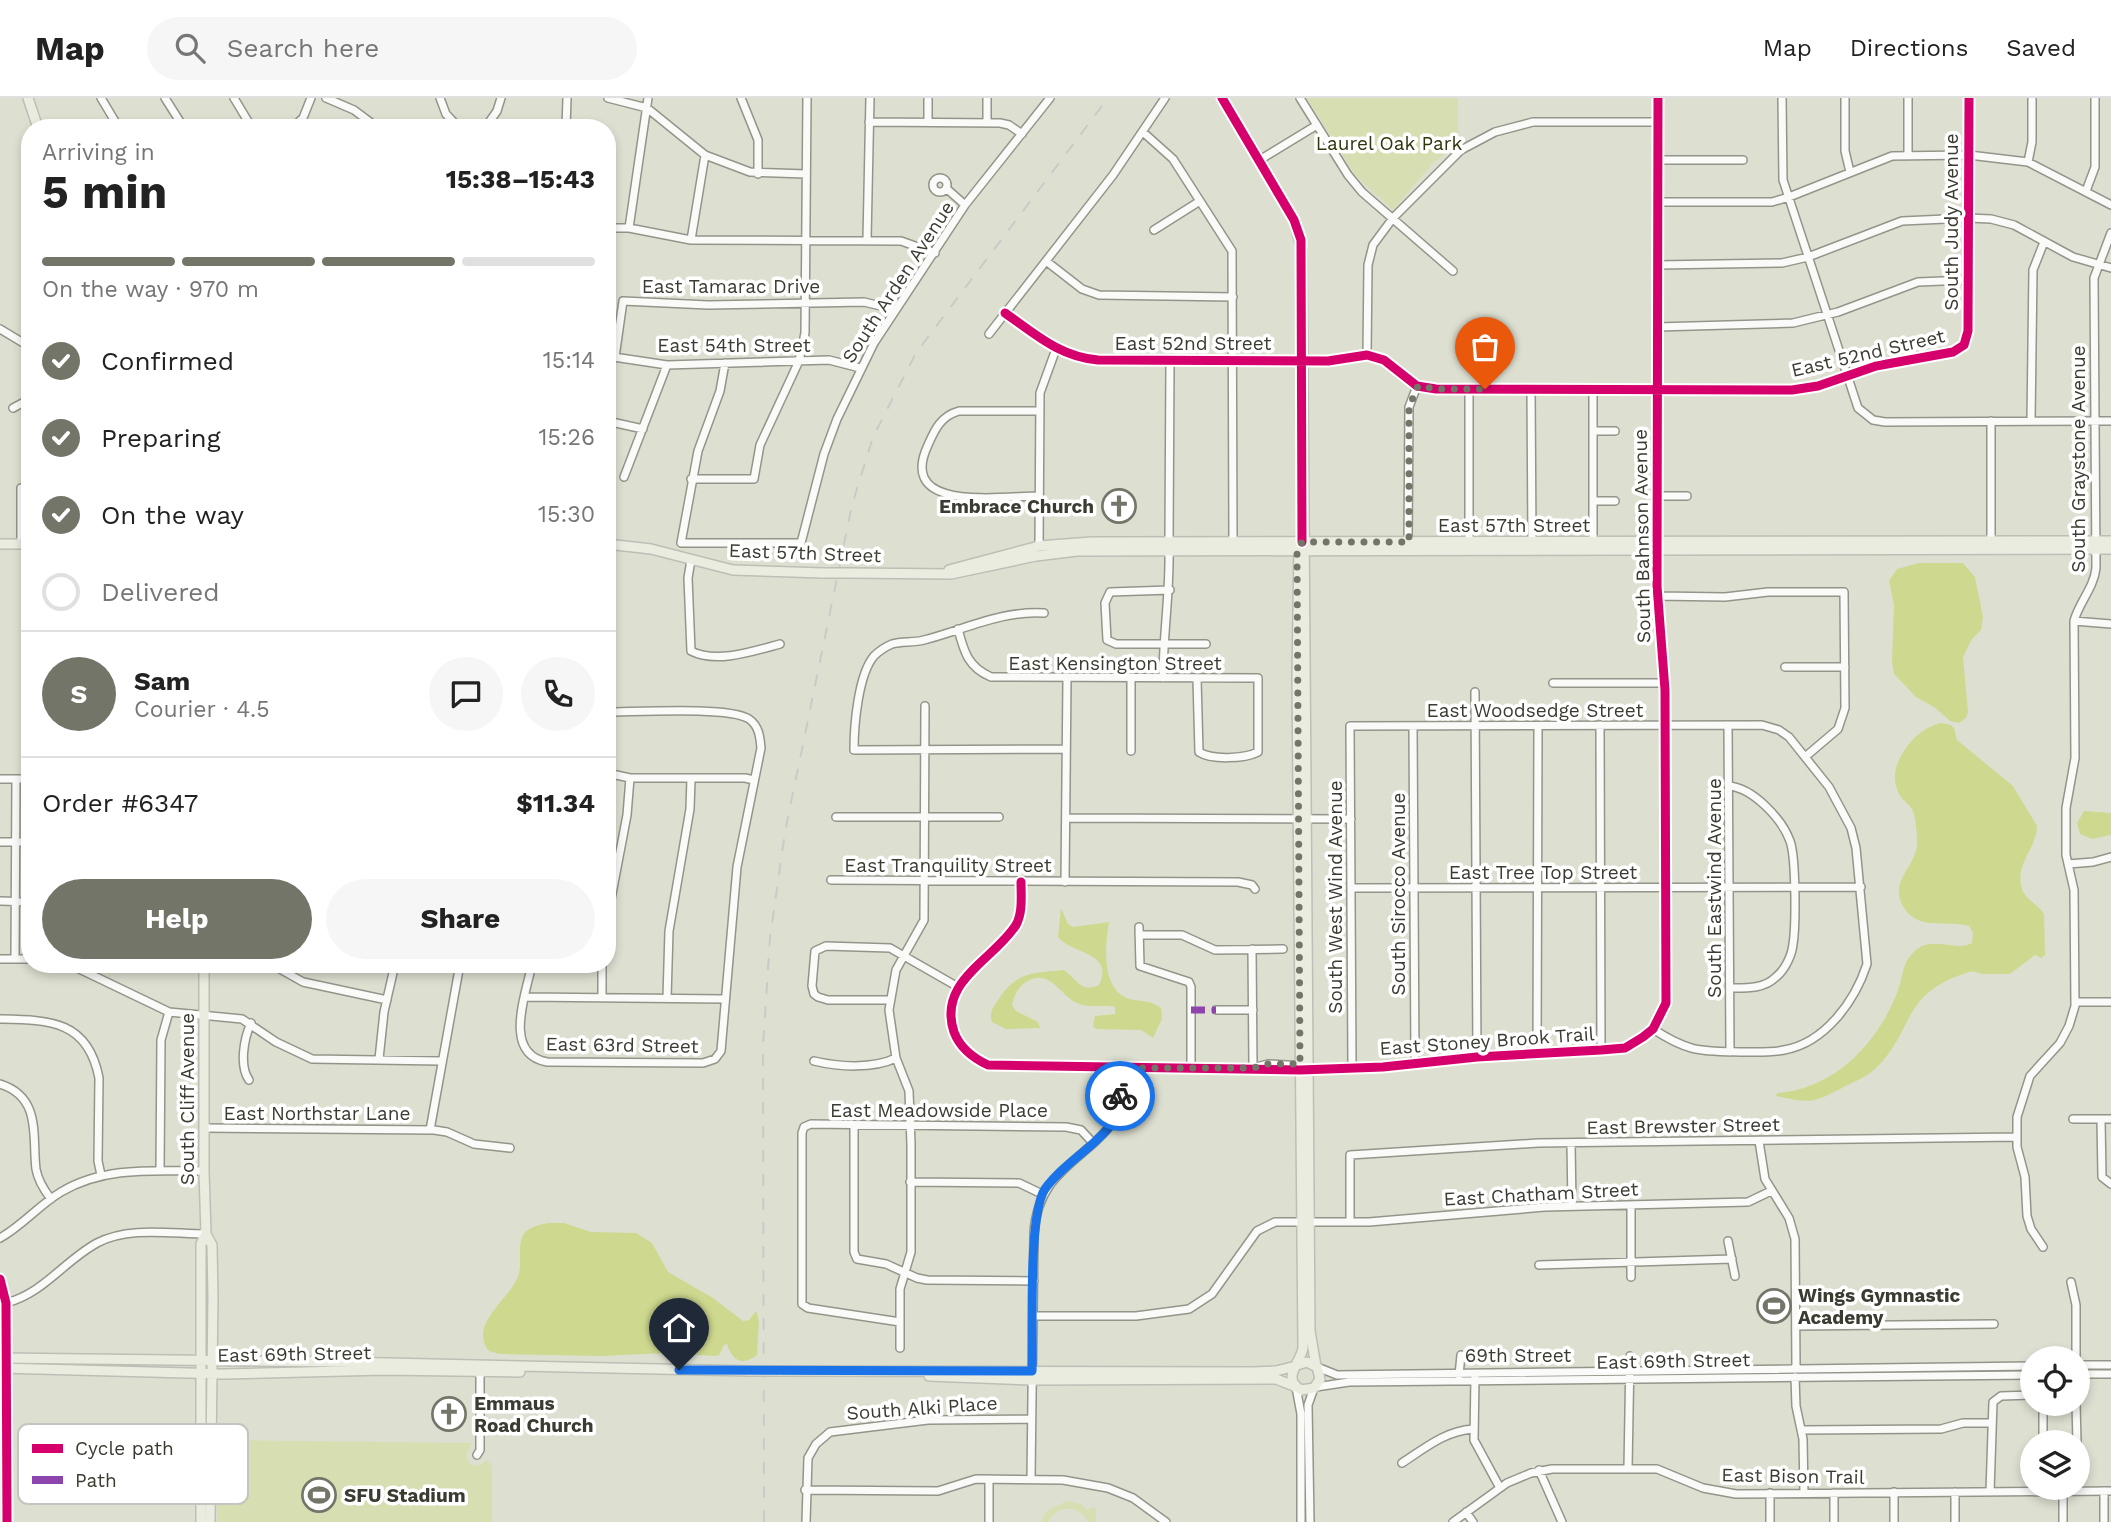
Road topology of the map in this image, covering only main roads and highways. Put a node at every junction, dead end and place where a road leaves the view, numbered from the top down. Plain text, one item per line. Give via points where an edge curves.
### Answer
1 (28, 98) edge
2 (1222, 98) edge
3 (35, 119) edge
4 (2111, 541) edge
5 (0, 544) edge
6 (21, 544) edge
7 (616, 545) edge
8 (2095, 545) junction
9 (1169, 546) junction
10 (1657, 547) junction
11 (1302, 548) junction
12 (2111, 550) edge
13 (920, 573) junction
14 (204, 973) edge
15 (1306, 1222) junction
16 (207, 1361) junction
17 (3, 1363) edge
18 (1296, 1365) junction
19 (1317, 1367) junction
20 (480, 1368) junction
21 (207, 1373) junction
22 (1032, 1376) junction
23 (1295, 1387) junction
24 (204, 1424) edge
25 (208, 1424) edge
26 (201, 1504) edge
27 (210, 1504) edge
28 (201, 1522) edge
29 (210, 1522) edge

1 - 3 main road
2 - 11 main road via 1294,220 1301,240
4 - 8 main road, East 57th Street
5 - 6 main road
7 - 13 main road, East 57th Street, bridge via 747,572
8 - 10 main road, East 57th Street
8 - 10 main road, East 57th Street via 1991,541
8 - 12 main road, East 57th Street
9 - 11 main road, East 57th Street
9 - 11 main road, East 57th Street via 1233,542
9 - 13 main road, East 57th Street via 1050,553 961,573
9 - 13 main road, East 57th Street via 1091,542 1039,546 954,569
10 - 11 main road, East 57th Street
10 - 11 main road, East 57th Street via 1594,542 1409,542
11 - 15 main road
14 - 16 main road, South Cliff Avenue via 206,1234 201,1244
15 - 18 main road via 1303,1348
15 - 19 main road via 1310,1331
16 - 17 main road, East 69th Street
16 - 20 main road, East 69th Street
16 - 21 main road, South Cliff Avenue
17 - 21 main road, East 69th Street
18 - 19 main road via 1307,1362
18 - 22 main road, East 69th Street via 1253,1372
18 - 23 main road via 1291,1377
19 - 23 main road via 1321,1376 1315,1388 1304,1391
20 - 21 main road, East 69th Street
20 - 22 main road, East 69th Street, bridge
21 - 24 main road, South Cliff Avenue
21 - 25 main road, South Cliff Avenue
22 - 23 main road, East 69th Street via 1276,1379
26 - 28 main road, South Cliff Avenue
27 - 29 main road, South Cliff Avenue

